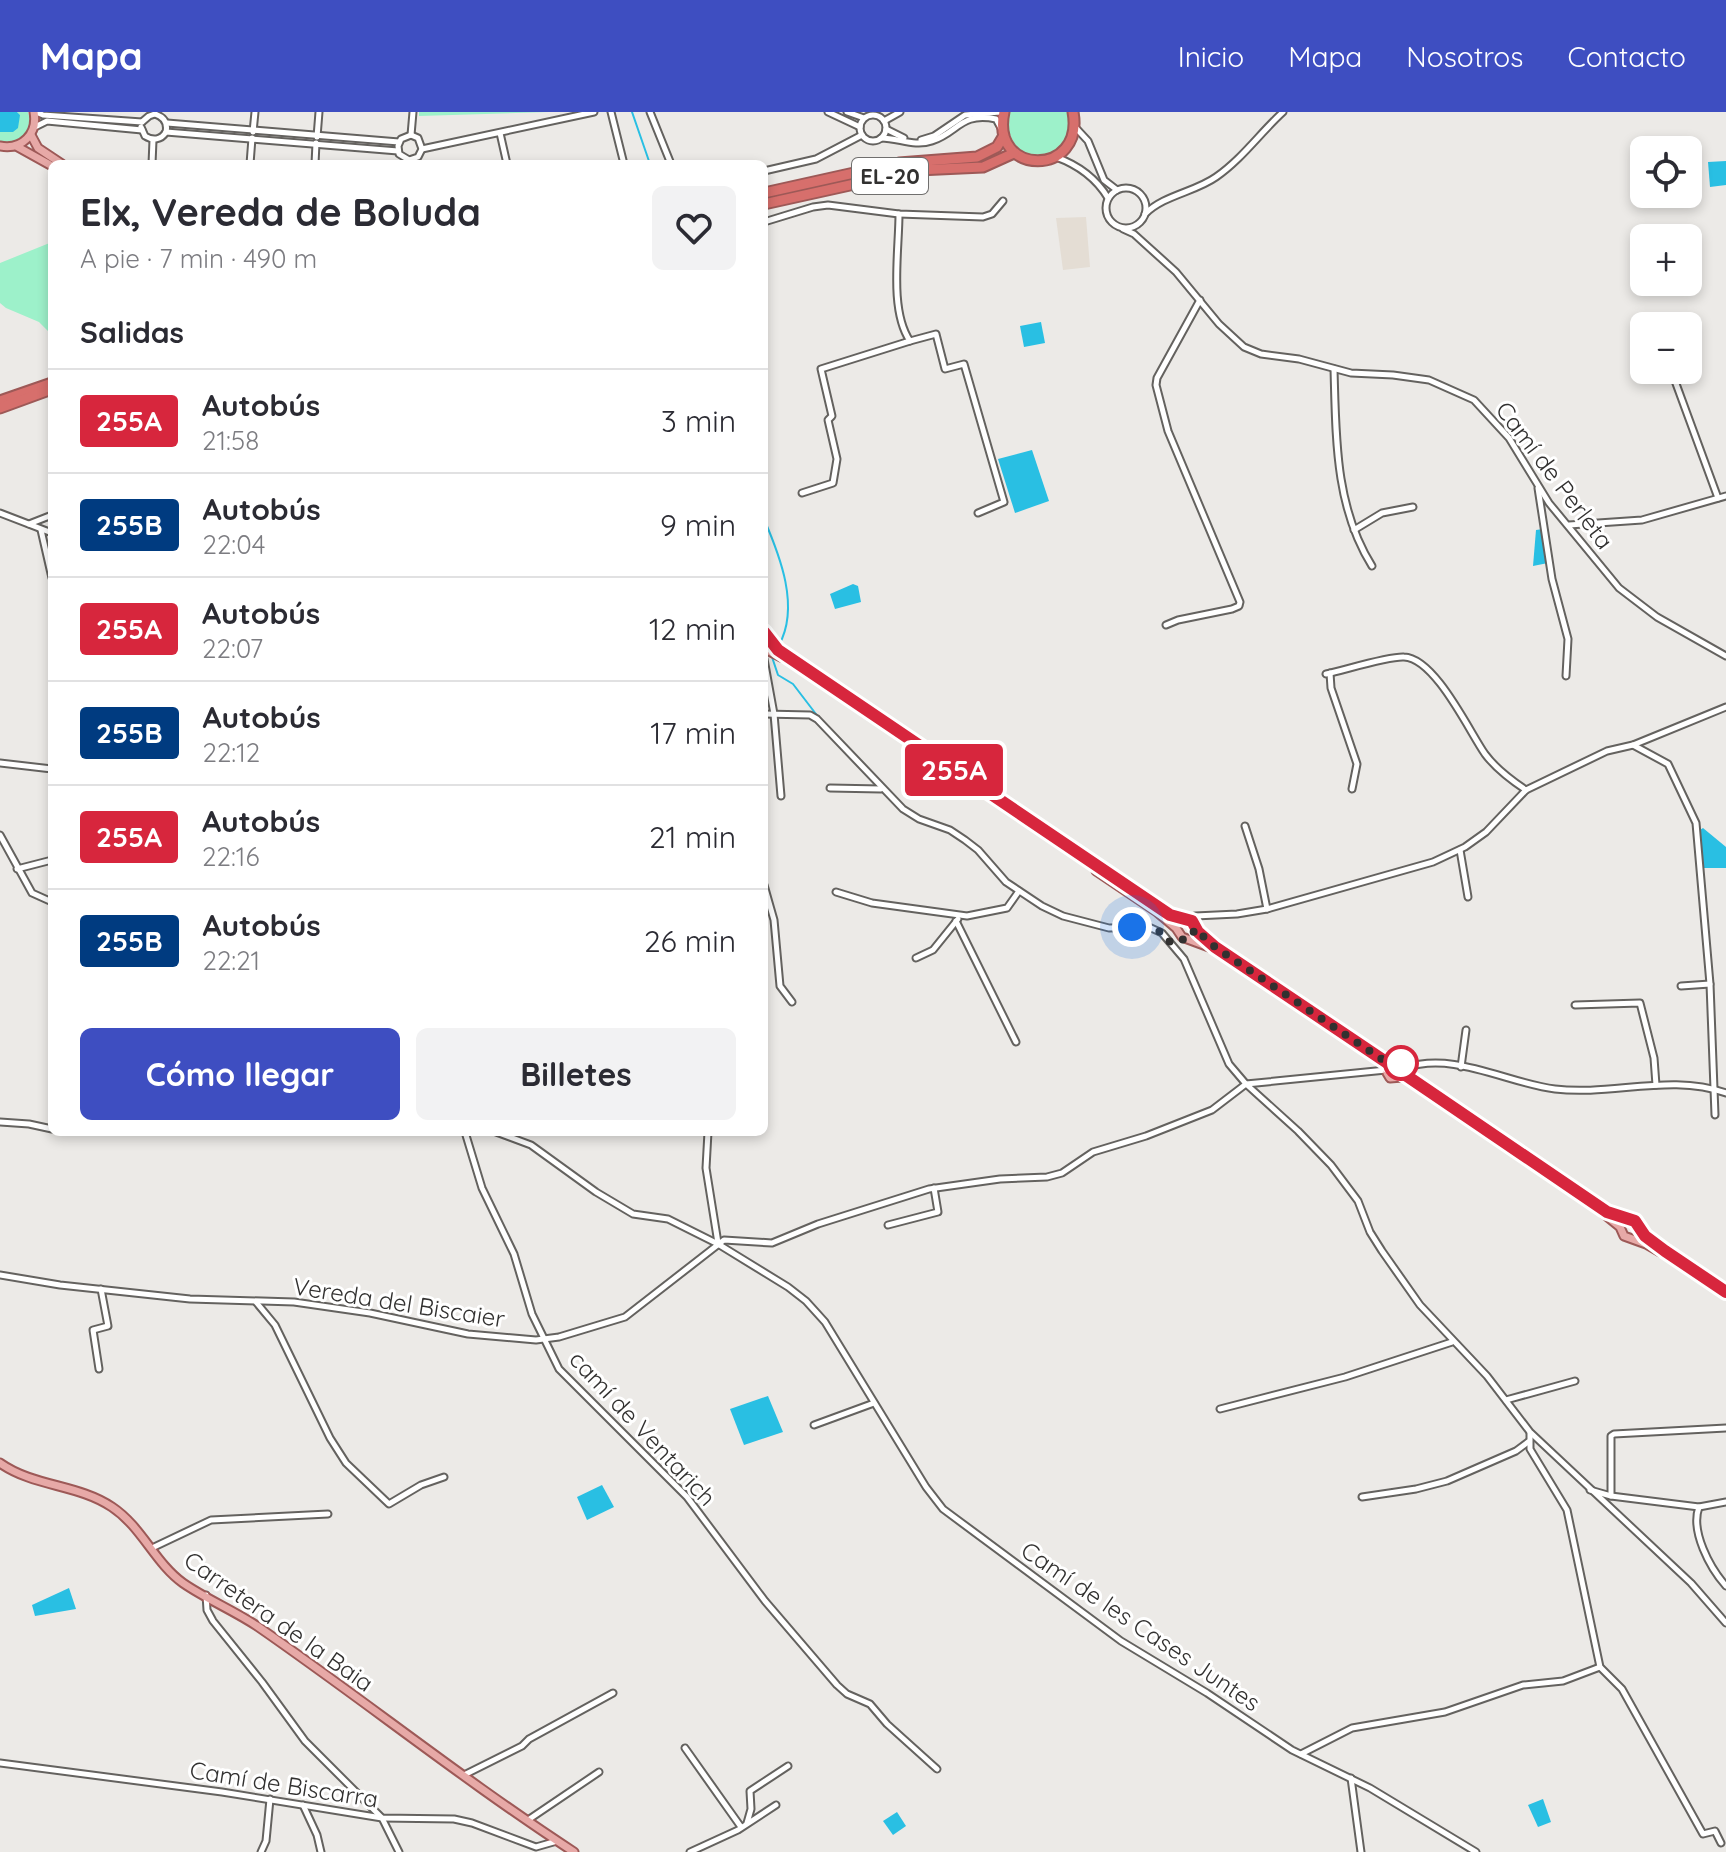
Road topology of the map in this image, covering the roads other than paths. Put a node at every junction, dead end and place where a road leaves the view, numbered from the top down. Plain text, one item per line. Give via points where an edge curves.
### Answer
1 (35, 112) edge
2 (255, 112) edge
3 (319, 112) edge
4 (413, 112) edge
5 (594, 112) edge
6 (611, 112) edge
7 (650, 112) edge
8 (828, 112) edge
9 (847, 112) edge
10 (900, 112) edge
11 (1002, 112) edge
12 (1073, 112) edge
13 (1283, 112) edge
14 (156, 113) edge
15 (864, 118) junction
16 (884, 121) junction
17 (142, 122) junction
18 (167, 123) junction
19 (860, 127) junction
20 (1075, 127) junction
21 (886, 129) junction
22 (142, 130) junction
23 (33, 131) junction
24 (166, 132) junction
25 (1002, 132) junction
26 (500, 133) junction
27 (253, 135) junction
28 (411, 135) junction
29 (862, 135) junction
30 (881, 138) junction
31 (153, 140) junction
32 (317, 140) junction
33 (399, 142) junction
34 (16, 146) junction
35 (1, 147) edge
36 (422, 149) junction
37 (398, 151) junction
38 (1014, 153) junction
39 (1055, 157) junction
40 (56, 160) edge
41 (152, 160) edge
42 (250, 160) edge
43 (315, 160) edge
44 (406, 160) edge
45 (413, 160) edge
46 (506, 160) edge
47 (623, 160) edge
48 (669, 160) edge
49 (48, 164) edge
50 (768, 170) edge
51 (1117, 190) junction
52 (768, 192) edge
53 (1108, 198) junction
54 (1003, 201) dead end
55 (1144, 201) junction
56 (1165, 201) junction
57 (768, 203) edge
58 (899, 214) junction
59 (1145, 214) junction
60 (768, 221) edge
61 (1138, 224) junction
62 (1123, 229) junction
63 (1141, 241) junction
64 (1200, 300) junction
65 (910, 341) junction
66 (1334, 369) junction
67 (48, 384) edge
68 (1676, 384) edge
69 (48, 390) edge
70 (0, 401) edge
71 (0, 408) edge
72 (1537, 483) junction
73 (802, 493) dead end
74 (1726, 496) edge
75 (1718, 498) junction
76 (1413, 507) dead end
77 (0, 513) edge
78 (978, 513) dead end
79 (48, 516) edge
80 (28, 524) junction
81 (1568, 525) junction
82 (41, 530) junction
83 (1354, 530) junction
84 (48, 532) edge
85 (48, 561) edge
86 (1372, 566) dead end
87 (1166, 625) dead end
88 (768, 650) edge
89 (768, 650) edge
90 (1726, 656) edge
91 (768, 666) edge
92 (1566, 676) dead end
93 (1726, 707) edge
94 (768, 714) edge
95 (774, 714) junction
96 (1633, 745) junction
97 (0, 763) edge
98 (48, 769) edge
99 (830, 788) dead end
100 (882, 789) junction
101 (1352, 789) dead end
102 (1526, 790) junction
103 (781, 796) dead end
104 (1245, 826) dead end
105 (0, 835) edge
106 (1460, 850) junction
107 (48, 861) edge
108 (17, 869) junction
109 (1019, 891) junction
110 (836, 892) dead end
111 (1468, 897) dead end
112 (768, 899) edge
113 (48, 900) edge
114 (1267, 909) junction
115 (961, 915) junction
116 (1186, 920) junction
117 (956, 921) junction
118 (1195, 929) junction
119 (1181, 934) junction
120 (1169, 940) junction
121 (916, 958) dead end
122 (1710, 984) junction
123 (1681, 986) dead end
124 (792, 1002) dead end
125 (1575, 1005) dead end
126 (1466, 1030) dead end
127 (1016, 1042) dead end
128 (1387, 1067) junction
129 (1461, 1067) junction
130 (1403, 1073) junction
131 (1246, 1084) junction
132 (1656, 1085) junction
133 (1714, 1089) junction
134 (1726, 1093) edge
135 (1715, 1115) dead end
136 (0, 1122) edge
137 (48, 1128) edge
138 (466, 1136) edge
139 (507, 1136) edge
140 (708, 1136) edge
141 (934, 1188) junction
142 (1627, 1219) junction
143 (888, 1225) dead end
144 (1620, 1227) junction
145 (1640, 1229) junction
146 (1632, 1238) junction
147 (718, 1244) junction
148 (0, 1275) edge
149 (101, 1289) junction
150 (1726, 1294) edge
151 (256, 1302) junction
152 (544, 1339) junction
153 (1452, 1342) junction
154 (99, 1369) dead end
155 (1575, 1381) dead end
156 (1506, 1400) junction
157 (874, 1403) junction
158 (1220, 1409) dead end
159 (814, 1425) dead end
160 (1726, 1428) edge
161 (1530, 1432) junction
162 (1528, 1442) junction
163 (0, 1463) edge
164 (444, 1477) dead end
165 (1589, 1490) junction
166 (1611, 1496) junction
167 (1362, 1497) dead end
168 (1726, 1502) edge
169 (1699, 1507) junction
170 (328, 1514) dead end
171 (152, 1548) junction
172 (1726, 1586) edge
173 (206, 1595) junction
174 (1726, 1623) edge
175 (1600, 1667) junction
176 (613, 1693) dead end
177 (685, 1748) dead end
178 (1301, 1754) junction
179 (0, 1763) edge
180 (788, 1766) dead end
181 (937, 1769) dead end
182 (599, 1772) dead end
183 (463, 1776) junction
184 (1351, 1778) junction
185 (270, 1799) junction
186 (303, 1805) junction
187 (776, 1805) dead end
188 (382, 1818) junction
189 (528, 1820) junction
190 (747, 1823) junction
191 (741, 1827) junction
192 (558, 1841) junction
193 (1721, 1843) dead end
194 (571, 1851) edge
195 (261, 1852) edge
196 (321, 1852) edge
197 (399, 1852) edge
198 (690, 1852) edge
199 (1361, 1852) edge
200 (1476, 1852) edge

1 - 17 street
1 - 23 main road
2 - 27 street
3 - 32 street
4 - 28 street
5 - 26 street
6 - 47 street
7 - 48 street
8 - 19 street
9 - 15 street
10 - 16 street
11 - 21 street via 965,115 925,139 905,139
11 - 25 highway
12 - 20 highway
13 - 56 street via 1231,166
14 - 17 street
14 - 18 street
15 - 16 street via 875,115
15 - 19 street
16 - 21 street
17 - 22 street
18 - 24 street
18 - 27 street
19 - 29 street
20 - 39 highway via 1072,139
20 - 51 street via 1088,141 1104,180
21 - 30 street
22 - 23 street via 47,121
22 - 31 street
23 - 34 main road
23 - 40 main road via 38,148
24 - 27 street
24 - 31 street
25 - 30 street via 996,119 979,116 924,143
25 - 38 highway
25 - 52 highway, EL-20 via 997,147 977,157 899,163
26 - 36 street
26 - 46 street
27 - 32 street
27 - 42 street
28 - 33 street
28 - 36 street
29 - 30 street via 871,141
29 - 50 street via 816,159
31 - 41 street
32 - 33 street
32 - 37 street
32 - 43 street
33 - 37 street
34 - 35 main road
34 - 49 main road
36 - 45 street
37 - 44 street
38 - 39 highway, EL-20 via 1034,161
38 - 57 highway, EL-20 via 983,167 918,170
39 - 53 street via 1082,170
51 - 53 street
51 - 55 street via 1136,191
53 - 62 street via 1106,214
54 - 58 street via 983,217
55 - 56 street
55 - 59 street
56 - 59 street
58 - 60 street via 821,205
58 - 65 street via 896,303
59 - 61 street
61 - 62 street
61 - 63 street
62 - 63 street, Camí de Perleta
63 - 64 street, Camí de Perleta
64 - 66 street, Camí de Perleta via 1244,347
64 - 87 street via 1156,385 1168,431 1240,602 1232,609
65 - 73 street via 821,369 837,459 833,483
65 - 78 street via 936,334 945,369 964,364 1004,502
66 - 72 street, Camí de Perleta via 1429,380 1474,400 1509,438
66 - 83 street via 1336,457
67 - 70 highway
68 - 75 street
69 - 71 highway
72 - 81 street, Camí de Perleta
72 - 92 street via 1568,639
74 - 75 street
75 - 81 street via 1642,520
76 - 83 street via 1382,513
77 - 80 street
79 - 80 street
80 - 82 street
81 - 90 street, Camí de Perleta via 1627,596
82 - 84 street
82 - 85 street
83 - 86 street
88 - 116 main road via 778,650 1170,915
89 - 119 main road
91 - 95 street
93 - 96 street
94 - 95 street
95 - 100 street via 817,719
95 - 103 street
96 - 102 street via 1607,751
96 - 122 street via 1668,764 1696,823
97 - 98 street
99 - 100 street
100 - 109 street via 919,819 965,840
101 - 102 street via 1357,764 1328,674 1406,656 1451,695 1486,756
102 - 106 street via 1486,832
104 - 114 street
105 - 108 street
106 - 111 street
106 - 114 street
107 - 108 street
108 - 113 street via 32,893
109 - 115 street via 1007,908
109 - 120 street via 1063,916 1109,928 1156,928
110 - 115 street via 872,903
112 - 124 street via 780,986
114 - 116 street
115 - 117 street
116 - 118 main road
116 - 119 main road
117 - 121 street via 933,950
117 - 127 street
118 - 119 main road
118 - 128 main road
119 - 120 street
119 - 128 main road via 1217,951
120 - 131 street via 1184,959 1229,1064
122 - 123 street
122 - 133 street
125 - 132 street via 1640,1003
126 - 129 street
128 - 130 main road via 1390,1078
128 - 130 main road via 1398,1061
128 - 131 street
129 - 130 street via 1439,1064
129 - 132 street via 1563,1090
130 - 142 main road via 1607,1212
130 - 144 main road
131 - 141 street via 1212,1110 1093,1152 1062,1173
131 - 153 street via 1331,1165 1358,1201 1394,1269
132 - 133 street
133 - 134 street
133 - 135 street
136 - 137 street
138 - 152 street, camí de Ventarich
139 - 147 street, Camí de les Cases Juntes via 531,1145 633,1214 668,1219
140 - 147 street via 706,1168
141 - 143 street via 938,1212
141 - 147 street via 772,1243
142 - 144 main road
142 - 145 main road
144 - 146 main road
145 - 146 main road
145 - 150 main road
146 - 150 main road
147 - 152 street, Vereda del Biscaier via 625,1317
147 - 157 street, Camí de les Cases Juntes via 806,1301 825,1322
148 - 149 street, Vereda del Biscaier
149 - 151 street, Vereda del Biscaier
149 - 154 street via 108,1326 93,1330
151 - 152 street, Vereda del Biscaier via 294,1302 468,1334
151 - 164 street via 275,1325 330,1438 361,1480 389,1504
152 - 181 street, camí de Ventarich via 559,1369 687,1497 821,1668 847,1694 870,1704
153 - 156 street
153 - 158 street
155 - 156 street
156 - 161 street
157 - 159 street
157 - 178 street, Camí de les Cases Juntes via 934,1500 950,1514 1121,1641
160 - 166 street via 1614,1434
161 - 162 street
161 - 165 street
162 - 167 street via 1447,1481
162 - 175 street via 1567,1510
163 - 171 main road, Carretera de la Baia via 29,1479 97,1498 130,1521
165 - 166 street
165 - 174 street via 1691,1583
166 - 169 street
168 - 169 street
169 - 172 street via 1696,1515 1705,1553
170 - 171 street via 211,1520
171 - 173 main road, Carretera de la Baia via 183,1583
173 - 183 main road, Carretera de la Baia
173 - 188 street via 213,1621 305,1741
175 - 178 street via 1563,1681 1523,1685 1445,1712 1352,1728
175 - 193 street via 1622,1689 1703,1834 1715,1831
176 - 183 street
177 - 191 street
178 - 184 street, Camí de les Cases Juntes
179 - 185 street, Camí de Biscarra
180 - 190 street via 750,1791
182 - 189 street
183 - 189 main road, Carretera de la Baia
184 - 199 street
184 - 200 street, Camí de les Cases Juntes
185 - 186 street, Camí de Biscarra
185 - 195 street
186 - 188 street, Camí de Biscarra
186 - 196 street
187 - 190 street
188 - 192 street, Camí de Biscarra via 454,1819 536,1847
188 - 197 street
189 - 192 main road, Carretera de la Baia
190 - 191 street
191 - 198 street
192 - 194 main road, Carretera de la Baia

